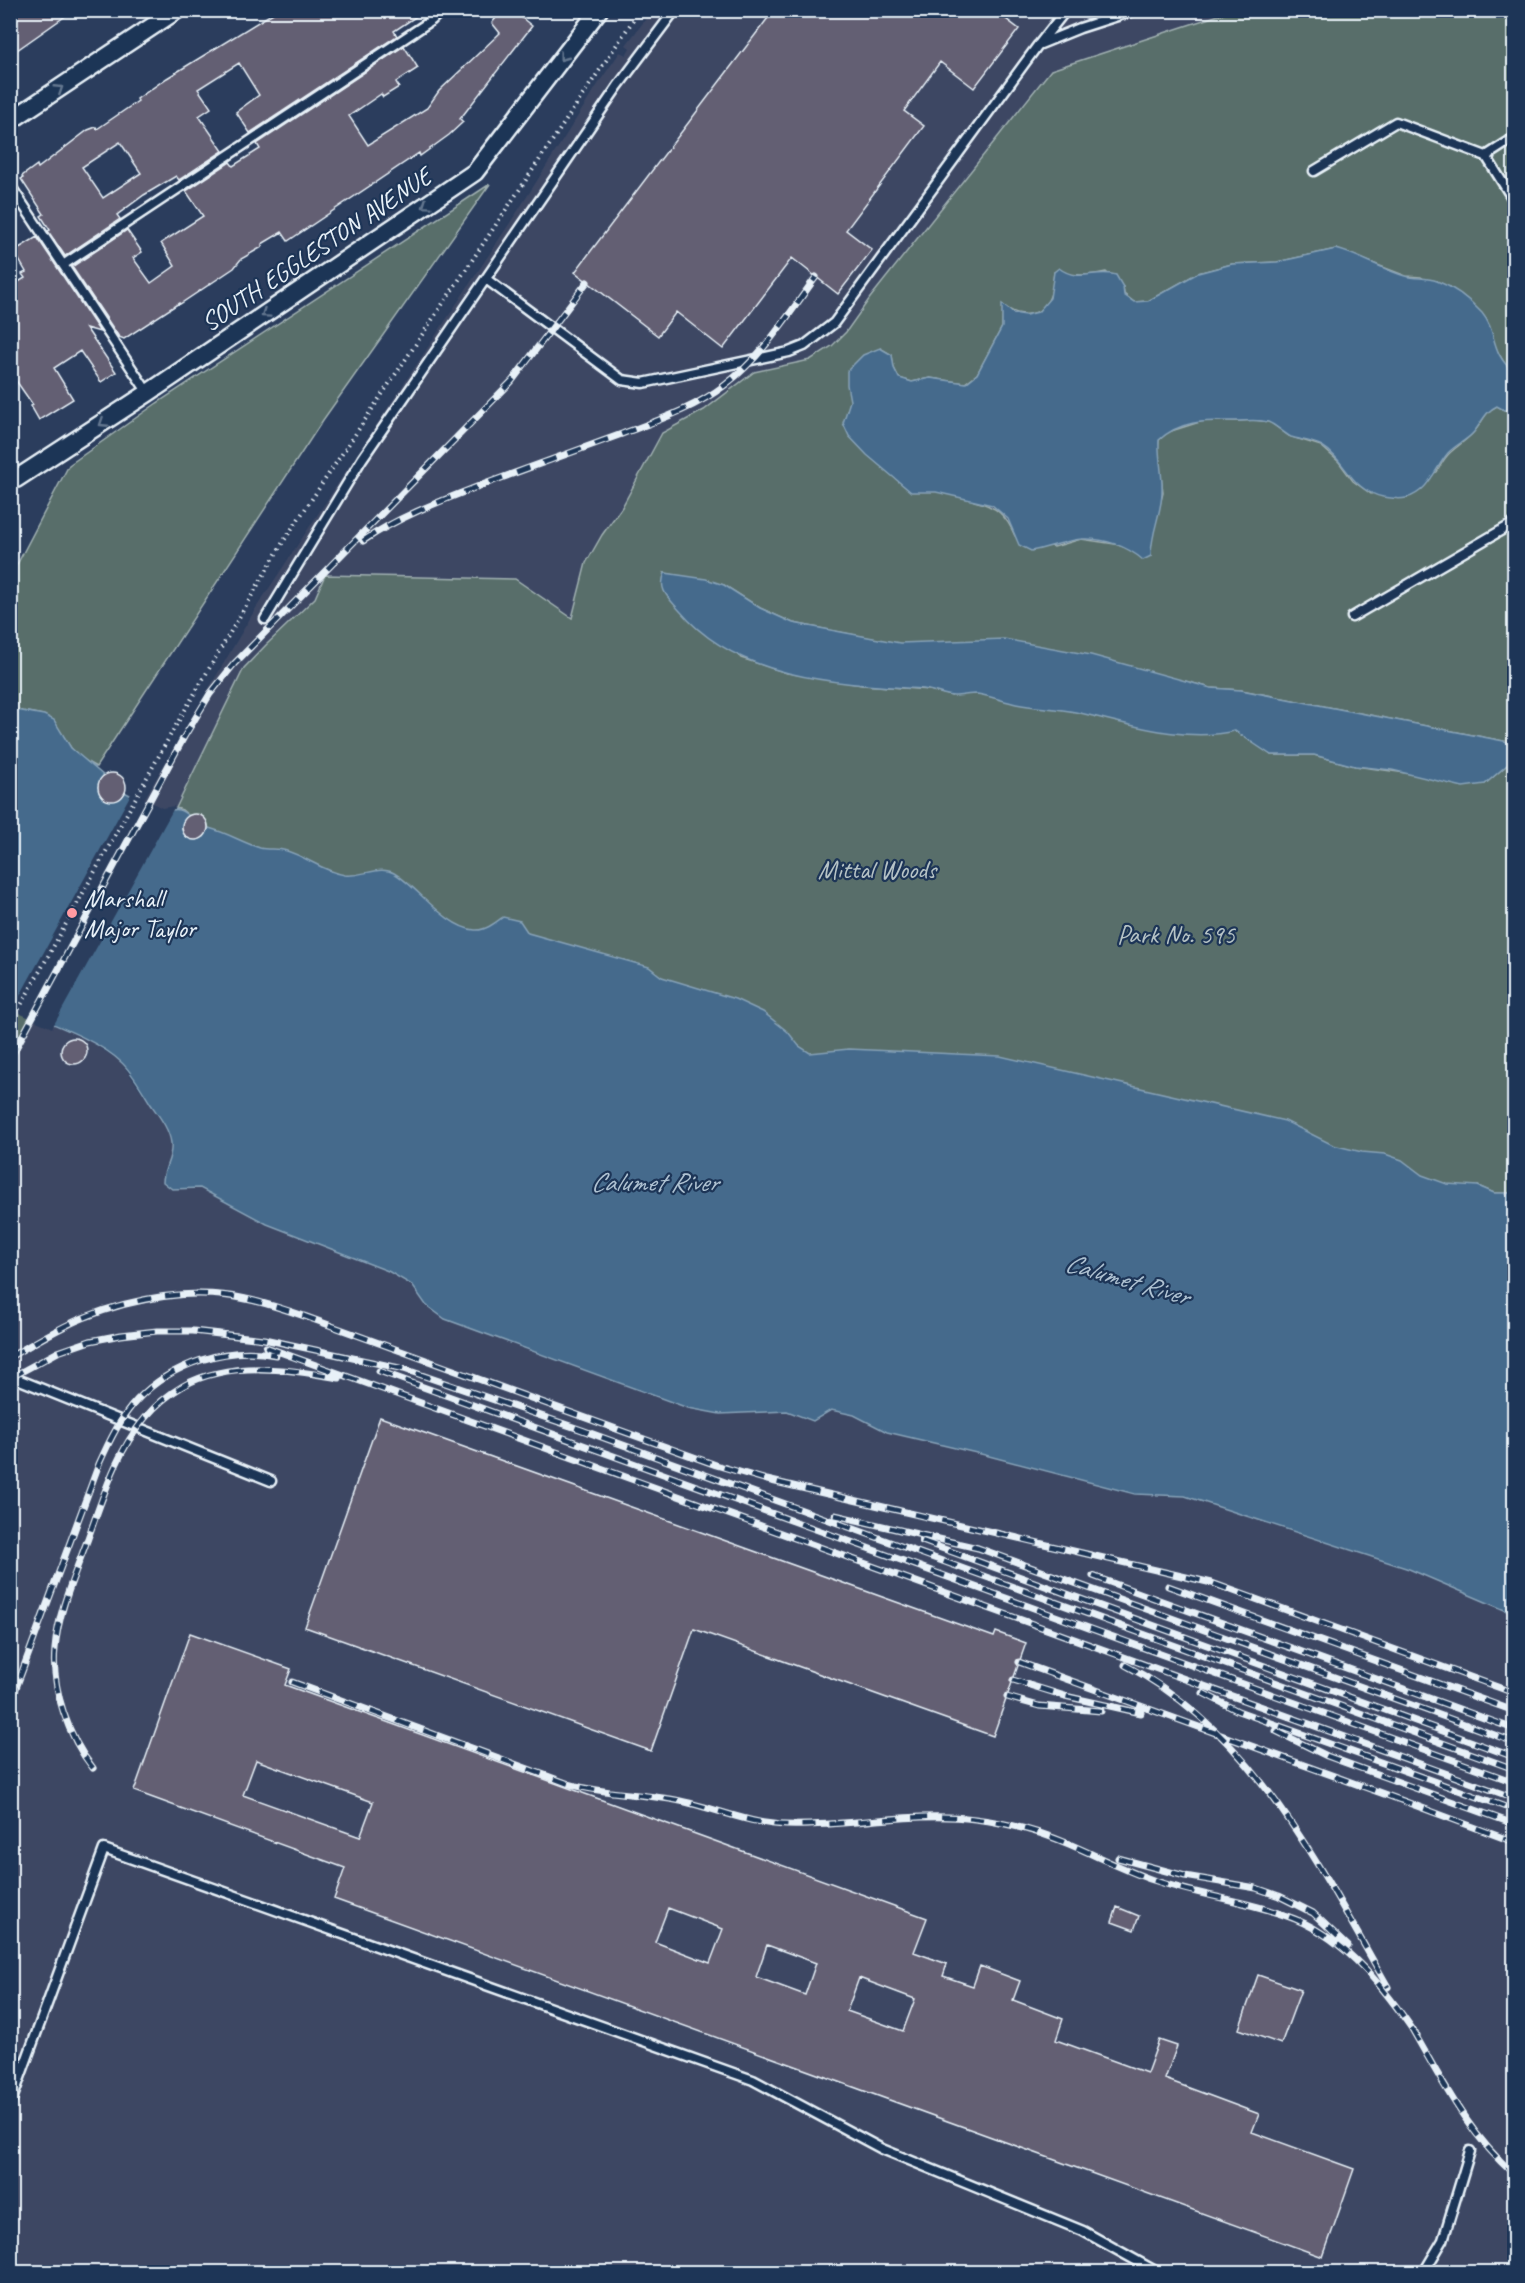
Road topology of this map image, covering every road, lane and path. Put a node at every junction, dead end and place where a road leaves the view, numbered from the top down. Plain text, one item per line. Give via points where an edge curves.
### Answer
1 (177, 10) edge
2 (442, 10) edge
3 (599, 10) edge
4 (640, 10) edge
5 (675, 10) edge
6 (1066, 10) edge
7 (1136, 10) edge
8 (1038, 45) junction
9 (10, 121) edge
10 (1515, 138) edge
11 (1486, 156) junction
12 (1314, 171) dead end
13 (10, 185) edge
14 (1515, 201) edge
15 (63, 265) junction
16 (486, 279) junction
17 (148, 393) junction
18 (13, 475) edge
19 (1515, 523) edge
20 (1352, 617) dead end
21 (265, 619) dead end
22 (10, 1026) edge
23 (10, 1376) edge
24 (271, 1481) dead end
25 (10, 2105) edge
26 (1470, 2151) dead end
27 (1157, 2272) edge
28 (1424, 2272) edge

9 -> 1 street
2 - 15 lane
3 -> 17 street, SOUTH EGGLESTON AVENUE via 475,172
4 - 22 path via 283,542 171,734
5 - 16 lane
6 - 8 lane
7 - 8 lane
8 - 16 lane via 834,323 804,346 643,383 622,380
10 - 11 lane
11 - 12 lane via 1396,122
11 - 14 lane
13 - 15 lane
15 - 17 lane
16 - 21 lane via 362,459
17 -> 18 street, SOUTH EGGLESTON AVENUE
19 - 20 lane
23 - 24 lane
25 - 27 lane via 104,1848 753,2080 882,2149 1083,2231
26 - 28 lane via 1443,2240

